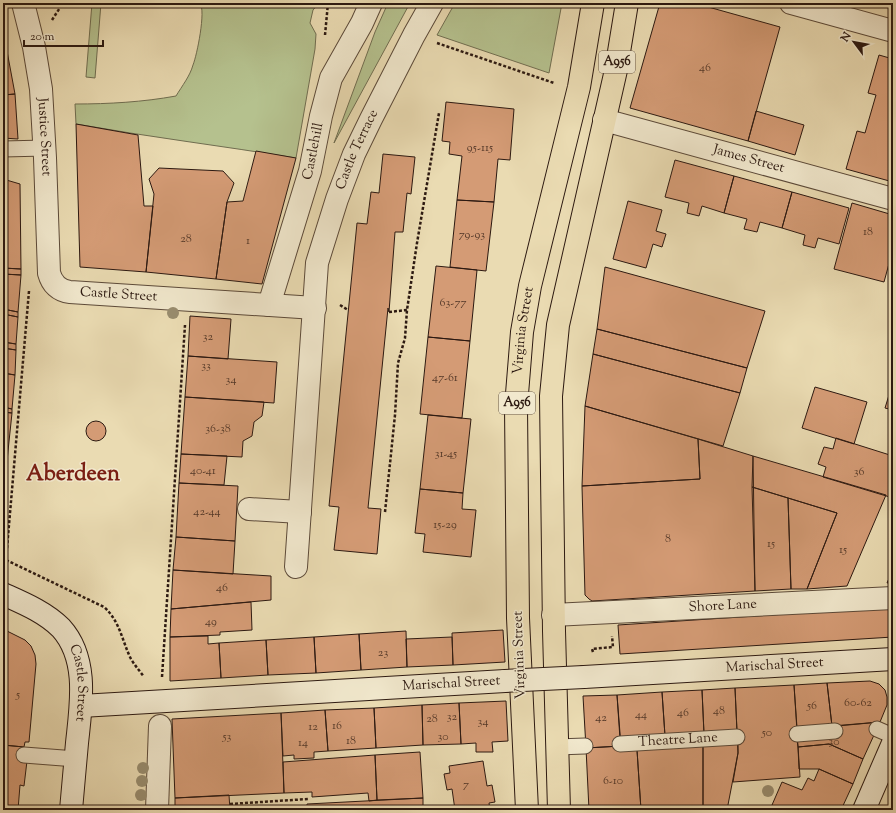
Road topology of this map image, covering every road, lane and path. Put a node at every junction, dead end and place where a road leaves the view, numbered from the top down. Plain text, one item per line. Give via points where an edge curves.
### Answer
1 (23, 3) edge
2 (371, 3) edge
3 (432, 3) edge
4 (593, 3) edge
5 (627, 3) edge
6 (791, 3) edge
7 (893, 31) edge
8 (414, 35) junction
9 (554, 83) dead end
10 (439, 113) dead end
11 (604, 120) junction
12 (45, 148) junction
13 (3, 149) edge
14 (893, 199) edge
15 (49, 273) joint
16 (29, 288) dead end
17 (192, 300) junction
18 (269, 305) junction
19 (315, 308) junction
20 (407, 310) junction
21 (389, 312) dead end
22 (249, 509) dead end
23 (300, 512) junction
24 (385, 512) dead end
25 (296, 567) dead end
26 (3, 594) edge
27 (893, 598) edge
28 (553, 615) junction
29 (612, 630) dead end
30 (893, 659) edge
31 (590, 676) junction
32 (146, 679) dead end
33 (162, 684) dead end
34 (81, 706) junction
35 (160, 726) dead end
36 (877, 729) dead end
37 (835, 731) dead end
38 (797, 734) dead end
39 (893, 736) edge
40 (737, 737) dead end
41 (893, 743) edge
42 (620, 744) dead end
43 (585, 746) dead end
44 (557, 747) junction
45 (24, 755) dead end
46 (76, 759) junction
47 (308, 799) dead end
48 (230, 804) dead end
49 (71, 810) edge
50 (157, 810) edge
51 (527, 810) edge
52 (559, 810) edge
53 (864, 810) edge

1 - 12 street, Justice Street via 41,89
2 - 18 street, Castlehill via 331,78 310,170
3 - 8 street, Castle Terrace
4 - 51 main road, Virginia Street / A956 via 579,88 530,286 522,332 516,406 518,618
5 - 11 main road, A956 via 616,70
6 - 7 street
8 - 9 path
8 - 19 street, Castle Terrace via 357,147 337,199 317,263
10 - 20 path
11 - 14 street, James Street
11 - 28 main road, A956 via 558,325 551,396
12 - 13 lane
12 - 15 street, Justice Street
15 - 17 street, Castle Street via 57,287 65,291
16 - 32 path via 6,560 109,611 136,668
17 - 18 street
17 - 33 path
18 - 19 street
19 - 23 street, Castle Terrace
20 - 21 path
20 - 24 path via 405,338 398,363
22 - 23 street
23 - 25 street, Castle Terrace
26 - 34 street, Castle Street via 40,612 66,634 75,650 79,667
27 - 28 street, Shore Lane
28 - 44 main road, A956
29 - 31 path via 613,647 592,649
30 - 31 street, Marischal Street
31 - 34 street, Marischal Street, bridge
34 - 46 street, Castle Street
35 - 50 street
36 - 39 lane
37 - 38 lane
40 - 42 lane, Theatre Lane
41 - 53 street
43 - 44 lane
44 - 52 main road, A956
45 - 46 lane
46 - 49 street, Castle Street
47 - 48 path

